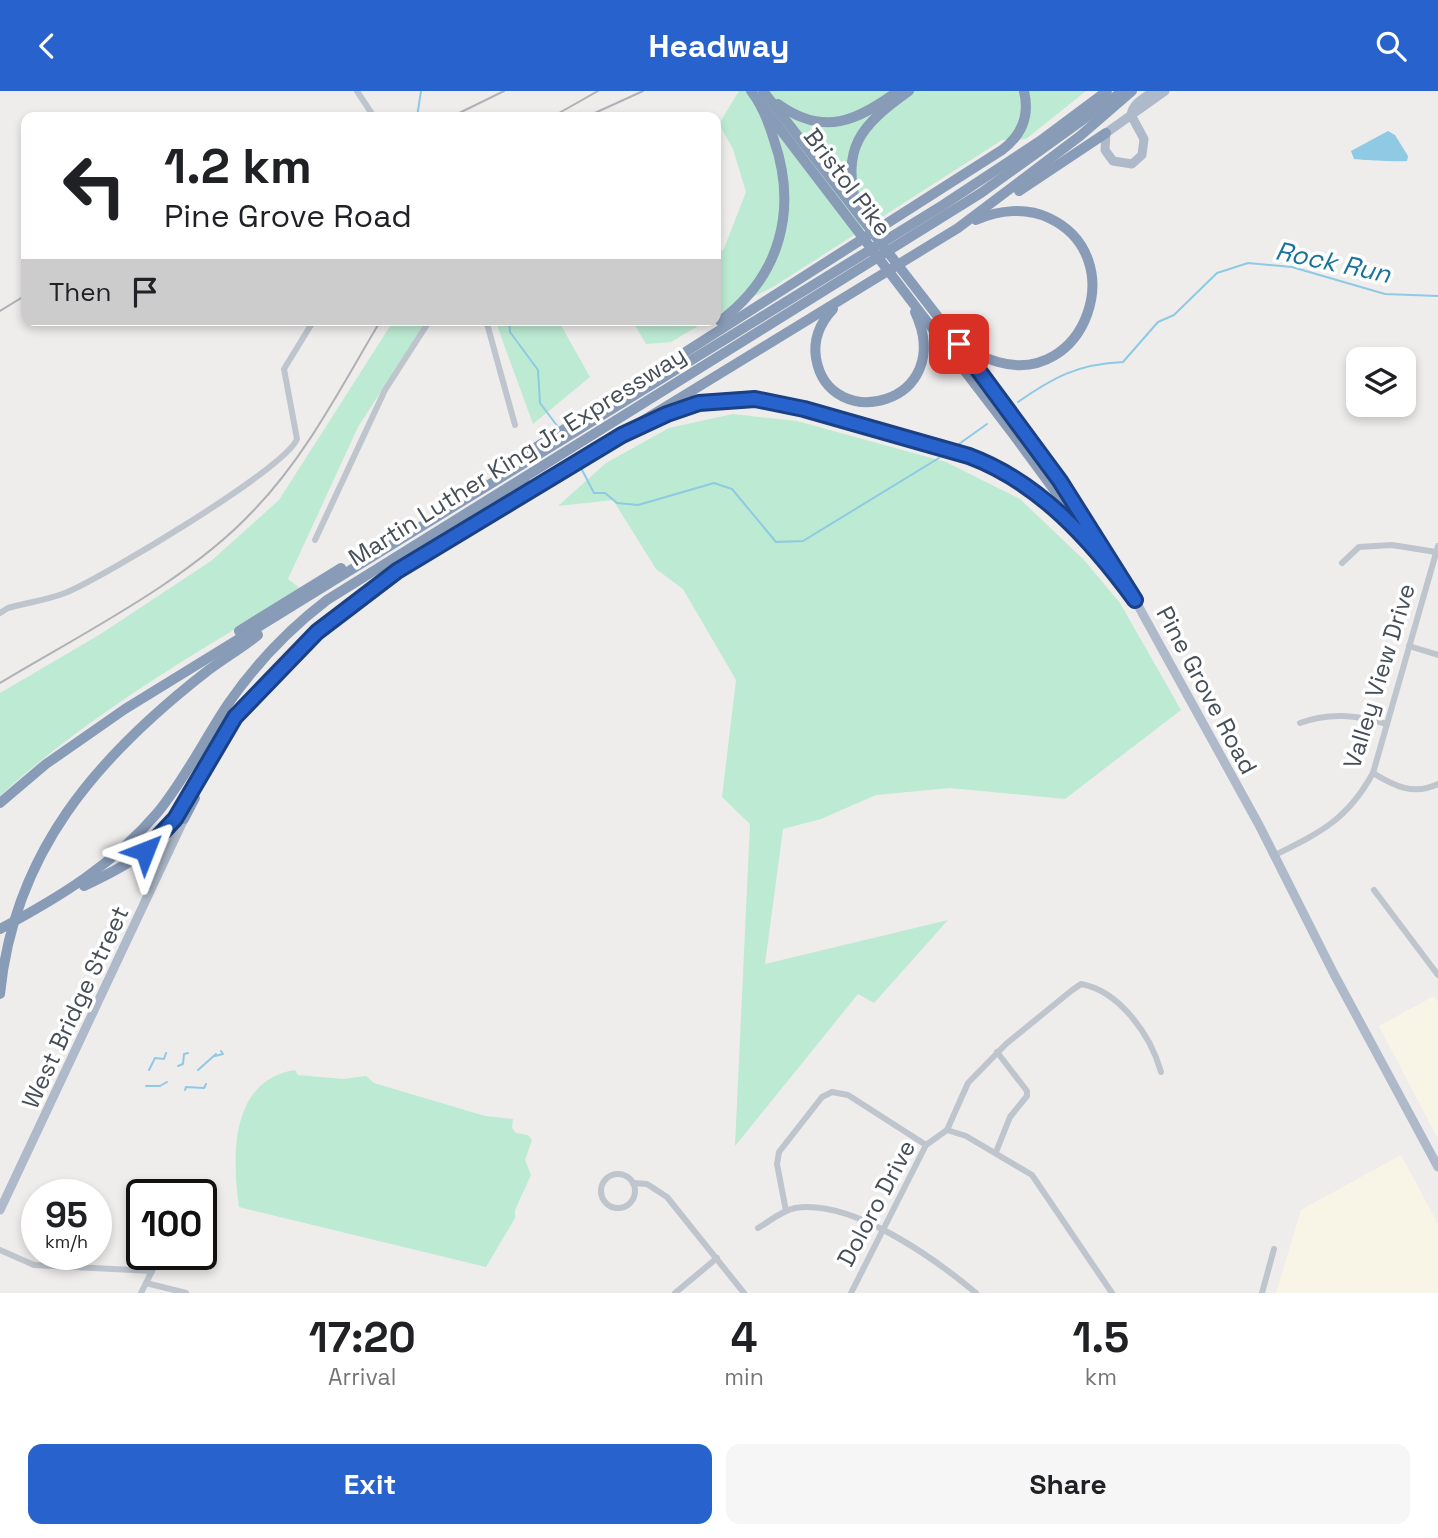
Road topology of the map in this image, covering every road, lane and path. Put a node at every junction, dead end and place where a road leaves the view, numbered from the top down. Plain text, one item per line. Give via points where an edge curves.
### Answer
1 (357, 91) edge
2 (898, 91) edge
3 (909, 91) edge
4 (1024, 91) edge
5 (1107, 91) edge
6 (1123, 91) edge
7 (1132, 91) edge
8 (1154, 91) edge
9 (1165, 91) edge
10 (759, 94) edge
11 (371, 112) edge
12 (1131, 115) junction
13 (1106, 133) junction
14 (986, 208) junction
15 (858, 212) junction
16 (958, 228) junction
17 (864, 229) junction
18 (899, 275) junction
19 (904, 291) junction
20 (846, 297) junction
21 (721, 320) edge
22 (310, 326) edge
23 (426, 326) edge
24 (488, 326) edge
25 (713, 326) edge
26 (949, 331) junction
27 (664, 363) junction
28 (515, 425) dead end
29 (581, 435) junction
30 (622, 435) junction
31 (550, 443) junction
32 (564, 462) junction
33 (315, 540) dead end
34 (1437, 549) edge
35 (1342, 563) dead end
36 (1122, 582) junction
37 (1135, 600) junction
38 (0, 613) edge
39 (284, 613) junction
40 (1409, 646) junction
41 (1438, 655) edge
42 (264, 685) junction
43 (125, 709) junction
44 (1300, 723) dead end
45 (1387, 724) junction
46 (1373, 773) junction
47 (1438, 784) edge
48 (1243, 800) junction
49 (0, 803) edge
50 (184, 819) joint
51 (1275, 855) junction
52 (1374, 890) dead end
53 (35, 911) junction
54 (1303, 914) junction
55 (0, 929) edge
56 (1438, 975) edge
57 (0, 994) edge
58 (997, 1052) junction
59 (1161, 1072) dead end
60 (947, 1130) junction
61 (926, 1145) junction
62 (996, 1152) junction
63 (1438, 1167) edge
64 (633, 1183) junction
65 (0, 1210) edge
66 (786, 1211) junction
67 (758, 1228) dead end
68 (882, 1232) junction
69 (0, 1249) edge
70 (1274, 1249) dead end
71 (717, 1258) junction
72 (152, 1271) joint
73 (146, 1283) junction
74 (141, 1293) edge
75 (186, 1293) edge
76 (675, 1293) edge
77 (744, 1293) edge
78 (851, 1293) edge
79 (976, 1293) edge
80 (1112, 1293) edge
81 (1262, 1293) edge

1 - 11 street
2 - 10 highway via 859,117 827,123 794,115
3 - 15 highway via 877,115 856,144 850,170
4 - 27 highway via 1024,124 1002,150
5 - 29 highway, Martin Luther King Jr. Expressway via 976,184
6 - 29 highway, Martin Luther King Jr. Expressway via 981,193
7 - 14 highway
8 - 12 main road via 1134,106
9 - 12 main road
10 - 15 highway
10 - 17 highway, Bristol Pike
10 - 21 highway via 783,172 786,206 780,241 765,274 744,302
12 - 13 main road
12 - 13 main road via 1145,145 1136,162 1122,165 1110,158 1104,144
13 - 14 highway
14 - 16 highway
15 - 17 highway
16 - 20 highway
16 - 26 highway via 1010,211 1047,217 1081,246 1093,295 1089,314 1075,337 1056,354 1033,362 991,360
17 - 18 highway, Bristol Pike
18 - 19 highway, Bristol Pike
18 - 26 highway
19 - 20 highway via 923,332 923,363 907,388 878,402 863,403 843,396 826,381 817,363 819,329
19 - 36 highway, Pine Grove Road
20 - 30 highway
22 - 38 street via 284,369 297,439 294,445 262,473 176,531 65,593
23 - 33 street via 385,390
24 - 28 street
25 - 27 highway
26 - 37 highway, Pine Grove Road via 1063,485
27 - 29 highway
29 - 31 highway
29 - 32 highway
30 - 32 highway via 590,455
30 - 36 highway via 699,403 755,399 969,456 1006,473 1044,499
31 - 39 highway, Martin Luther King Jr. Expressway
31 - 43 highway via 233,635
32 - 42 highway via 397,571 317,632
32 - 53 highway, Martin Luther King Jr. Expressway via 356,580 313,611 274,647 240,688 180,782 146,824 94,873
34 - 35 street via 1359,547
34 - 40 street, Valley View Drive
36 - 37 highway, Pine Grove Road
37 - 48 main road, Pine Grove Road
39 - 43 highway, Martin Luther King Jr. Expressway
39 - 57 highway via 166,706 92,778 47,841 20,899
40 - 41 street
40 - 45 street, Valley View Drive
42 - 50 highway via 219,753
42 - 53 highway via 229,726 180,812 159,839 120,868
43 - 49 highway, Martin Luther King Jr. Expressway via 46,764
44 - 45 street via 1318,716 1343,715
45 - 46 street, Valley View Drive
46 - 47 street via 1409,790
46 - 51 street, Valley View Drive via 1346,813
48 - 51 main road, Pine Grove Road
48 - 54 main road, Pine Grove Road via 1273,865
50 - 65 main road, West Bridge Street
51 - 54 main road, Pine Grove Road
52 - 56 street
53 - 55 highway, Martin Luther King Jr. Expressway
54 - 63 main road, Pine Grove Road
58 - 59 street, Doloro Drive via 1081,984 1092,986 1134,1019
58 - 60 street, Doloro Drive via 968,1083
58 - 62 street via 1027,1096 1010,1117
60 - 61 street, Doloro Drive
60 - 62 street
61 - 66 street via 848,1095 825,1095 779,1152
61 - 68 street, Doloro Drive
62 - 80 street via 1032,1175
64 - 64 street via 634,1198 627,1206 615,1208 605,1203 601,1190 611,1175 622,1174
64 - 71 street via 647,1184 667,1197
66 - 67 street
66 - 68 street via 834,1209
68 - 78 street, Doloro Drive
68 - 79 street
69 - 72 street via 34,1265
70 - 81 street
71 - 76 street
71 - 77 street
72 - 73 street
73 - 74 street
73 - 75 street

